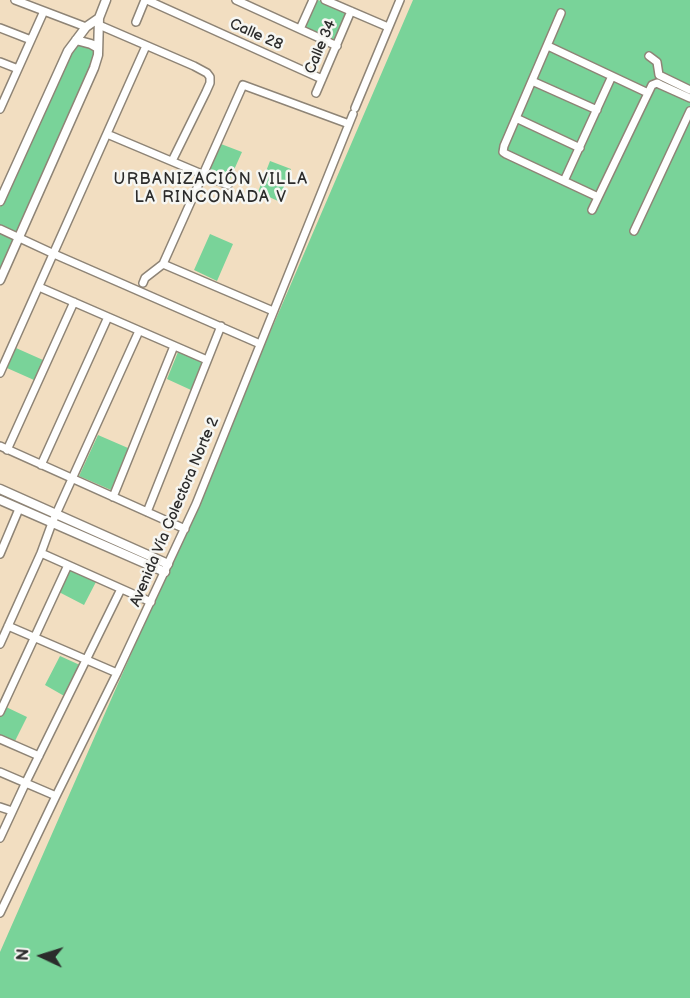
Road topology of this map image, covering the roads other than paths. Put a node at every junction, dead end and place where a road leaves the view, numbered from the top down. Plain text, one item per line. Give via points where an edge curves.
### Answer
1 (15, 0) edge
2 (106, 0) edge
3 (146, 0) edge
4 (236, 0) edge
5 (314, 0) edge
6 (326, 0) edge
7 (400, 0) edge
8 (351, 11) junction
9 (44, 12) junction
10 (561, 13) dead end
11 (99, 22) junction
12 (136, 22) dead end
13 (86, 27) junction
14 (388, 27) junction
15 (0, 28) edge
16 (300, 29) junction
17 (31, 40) junction
18 (76, 40) junction
19 (146, 46) junction
20 (336, 46) junction
21 (548, 46) junction
22 (98, 48) junction
23 (649, 56) dead end
24 (0, 62) edge
25 (18, 69) junction
26 (612, 76) junction
27 (322, 79) junction
28 (532, 81) junction
29 (690, 90) edge
30 (316, 93) dead end
31 (648, 93) junction
32 (690, 98) edge
33 (0, 109) edge
34 (597, 110) junction
35 (690, 111) edge
36 (516, 118) junction
37 (349, 124) junction
38 (107, 134) junction
39 (579, 148) junction
40 (172, 161) junction
41 (203, 174) junction
42 (564, 182) junction
43 (228, 185) dead end
44 (598, 197) junction
45 (0, 201) edge
46 (592, 210) dead end
47 (0, 229) edge
48 (634, 231) dead end
49 (19, 237) junction
50 (54, 254) junction
51 (163, 264) junction
52 (0, 280) edge
53 (144, 283) dead end
54 (39, 287) junction
55 (74, 302) junction
56 (273, 311) junction
57 (108, 317) junction
58 (221, 326) junction
59 (139, 331) junction
60 (260, 344) junction
61 (174, 346) junction
62 (207, 360) junction
63 (0, 373) edge
64 (4, 448) edge
65 (41, 465) junction
66 (73, 479) junction
67 (0, 489) edge
68 (113, 497) junction
69 (0, 500) edge
70 (19, 509) junction
71 (147, 512) junction
72 (56, 514) junction
73 (52, 523) junction
74 (184, 530) junction
75 (2, 544) edge
76 (40, 553) junction
77 (0, 554) edge
78 (68, 565) junction
79 (167, 568) junction
80 (121, 589) junction
81 (151, 602) junction
82 (8, 626) junction
83 (34, 637) junction
84 (0, 644) edge
85 (87, 659) junction
86 (117, 673) junction
87 (0, 712) edge
88 (0, 739) edge
89 (39, 756) junction
90 (0, 772) edge
91 (26, 782) junction
92 (56, 796) junction
93 (0, 807) edge
94 (12, 812) junction
95 (0, 837) edge
96 (0, 912) edge

1 - 9 street
2 - 11 street
3 - 12 street
3 - 27 street, Calle 28
4 - 16 street
5 - 16 street
6 - 8 street
7 - 14 street, Avenida Vía Colectora Norte 2
8 - 14 street
8 - 20 street, Calle 34
9 - 13 street
9 - 17 street
10 - 21 street
11 - 13 street
11 - 19 street
11 - 22 street
13 - 18 street
14 - 37 street, Avenida Vía Colectora Norte 2
15 - 17 street
16 - 20 street
17 - 25 street
18 - 22 street
18 - 45 street
19 - 38 street
19 - 40 street via 210,77
20 - 27 street, Calle 34
21 - 26 street
21 - 28 street
22 - 49 street via 94,68
23 - 29 street via 657,62 659,75
24 - 25 street
25 - 33 street
26 - 31 street
26 - 34 street
27 - 30 street, Calle 34
28 - 34 street
28 - 36 street
31 - 32 street via 657,83
31 - 44 street
34 - 39 street
35 - 48 street
36 - 39 street
36 - 42 street via 504,153
37 - 41 street via 243,85
37 - 56 street, Avenida Vía Colectora Norte 2
38 - 40 street
38 - 50 street
39 - 42 street
40 - 41 street
41 - 43 street
41 - 51 street
42 - 44 street
44 - 46 street
47 - 49 street
49 - 50 street
49 - 52 street
50 - 54 street
50 - 58 street
51 - 53 street
51 - 56 street
54 - 55 street
54 - 63 street
55 - 57 street
55 - 64 street
56 - 60 street, Avenida Vía Colectora Norte 2
57 - 59 street
57 - 65 street
58 - 60 street
58 - 62 street
59 - 61 street
59 - 66 street
60 - 74 street, Avenida Vía Colectora Norte 2
61 - 62 street
61 - 68 street
62 - 71 street
64 - 65 street
65 - 66 street
66 - 68 street
66 - 72 street
67 - 72 street
68 - 71 street
69 - 70 street
70 - 73 street
70 - 75 street
71 - 74 street
72 - 73 street
72 - 79 street
73 - 76 street
73 - 79 street
74 - 79 street, Avenida Vía Colectora Norte 2
75 - 77 street
76 - 78 street
76 - 82 street
78 - 80 street
78 - 83 street
79 - 81 street, Avenida Vía Colectora Norte 2
80 - 81 street
80 - 85 street
81 - 86 street, Avenida Vía Colectora Norte 2
82 - 83 street
82 - 84 street
83 - 85 street
83 - 87 street
85 - 86 street
85 - 89 street
86 - 92 street, Avenida Vía Colectora Norte 2
88 - 89 street
89 - 91 street
90 - 91 street
91 - 92 street
91 - 94 street
92 - 96 street, Avenida Vía Colectora Norte 2
93 - 94 street
94 - 95 street

